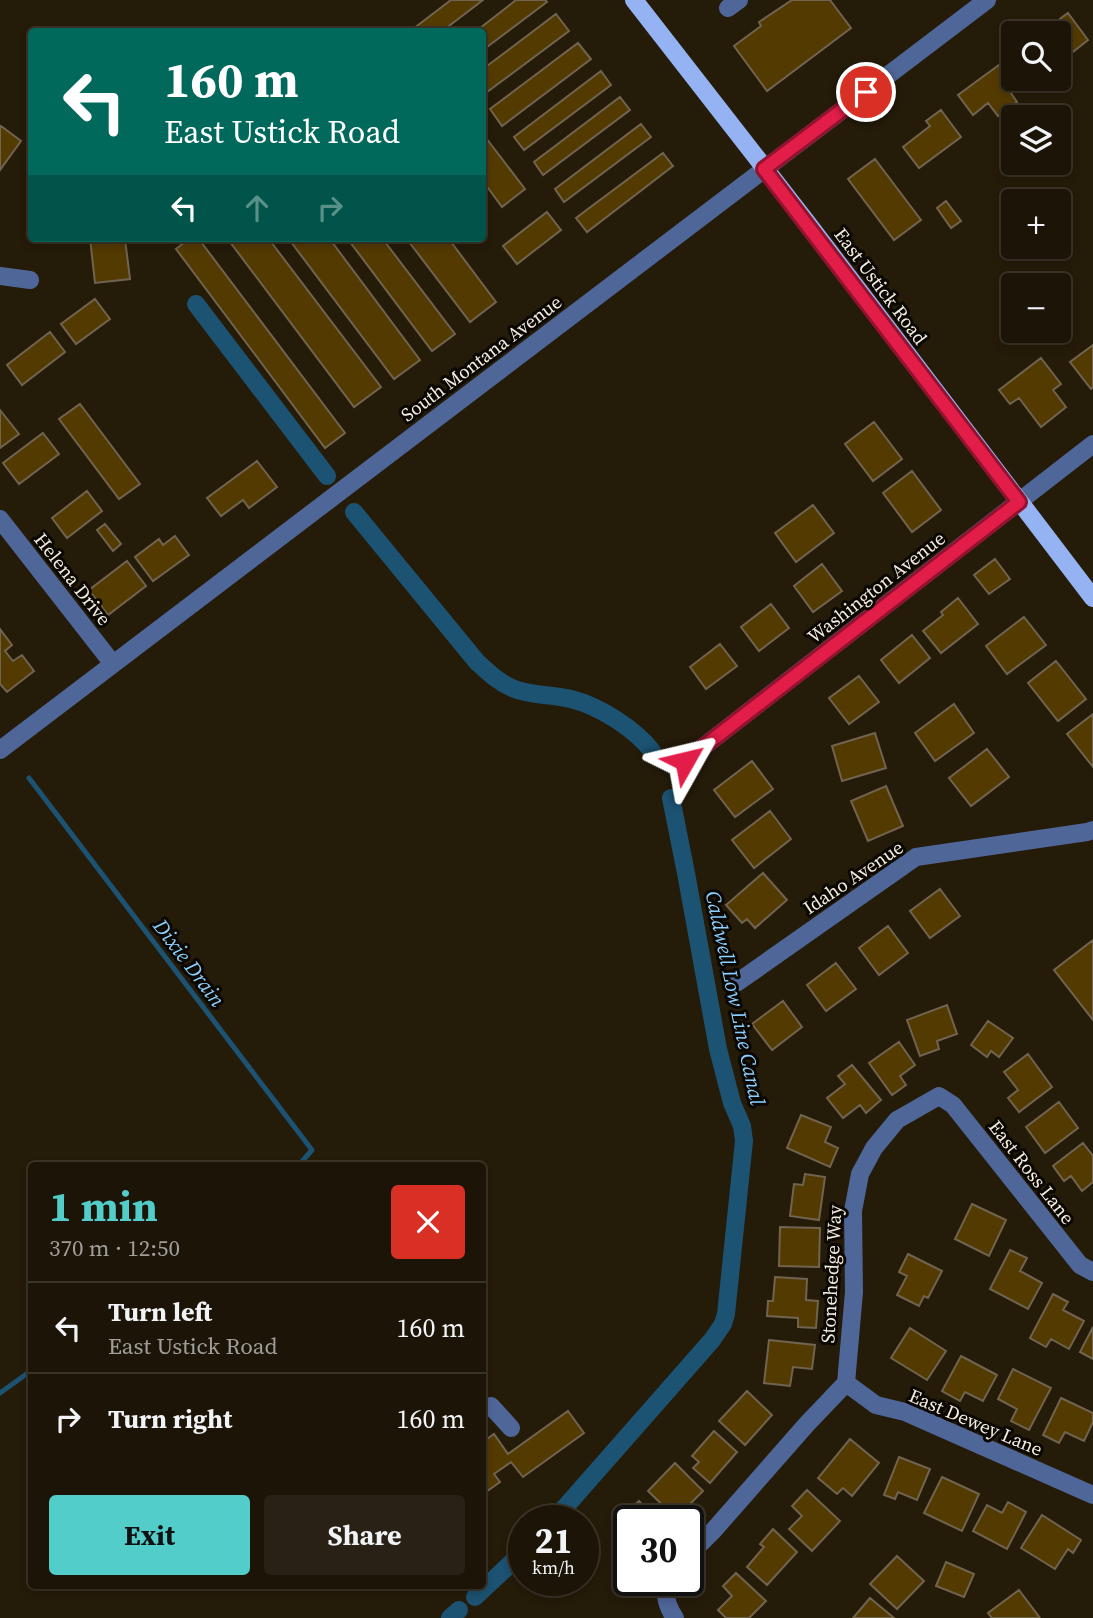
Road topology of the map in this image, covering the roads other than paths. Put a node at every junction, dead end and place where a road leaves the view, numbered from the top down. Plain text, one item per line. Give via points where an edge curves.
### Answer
1 (634, 0) edge
2 (987, 0) edge
3 (764, 169) junction
4 (0, 276) edge
5 (30, 280) dead end
6 (1093, 444) edge
7 (1019, 502) junction
8 (0, 519) edge
9 (1093, 598) edge
10 (113, 664) junction
11 (0, 750) edge
12 (685, 761) dead end
13 (1093, 830) edge
14 (735, 984) dead end
15 (939, 1096) joint
16 (1093, 1272) edge
17 (846, 1383) junction
18 (486, 1408) edge
19 (511, 1428) dead end
20 (1093, 1495) edge
21 (704, 1540) edge
22 (666, 1596) edge
23 (673, 1615) edge

1 - 3 main road, East Ustick Road
2 - 3 street, South Montana Avenue
3 - 7 main road, East Ustick Road
3 - 10 street, South Montana Avenue
4 - 5 street
6 - 7 street, Washington Avenue
7 - 9 main road, East Ustick Road
7 - 12 street, Washington Avenue
8 - 10 street, Helena Drive
10 - 11 street, South Montana Avenue
13 - 14 street, Idaho Avenue via 916,857
15 - 16 street, East Ross Lane via 953,1105 1080,1265
15 - 17 street, Stonehedge Way via 897,1120 860,1174 853,1211 854,1292
17 - 20 street, East Dewey Lane via 876,1405 905,1412
17 - 21 street
18 - 19 street via 491,1406
22 - 23 street

